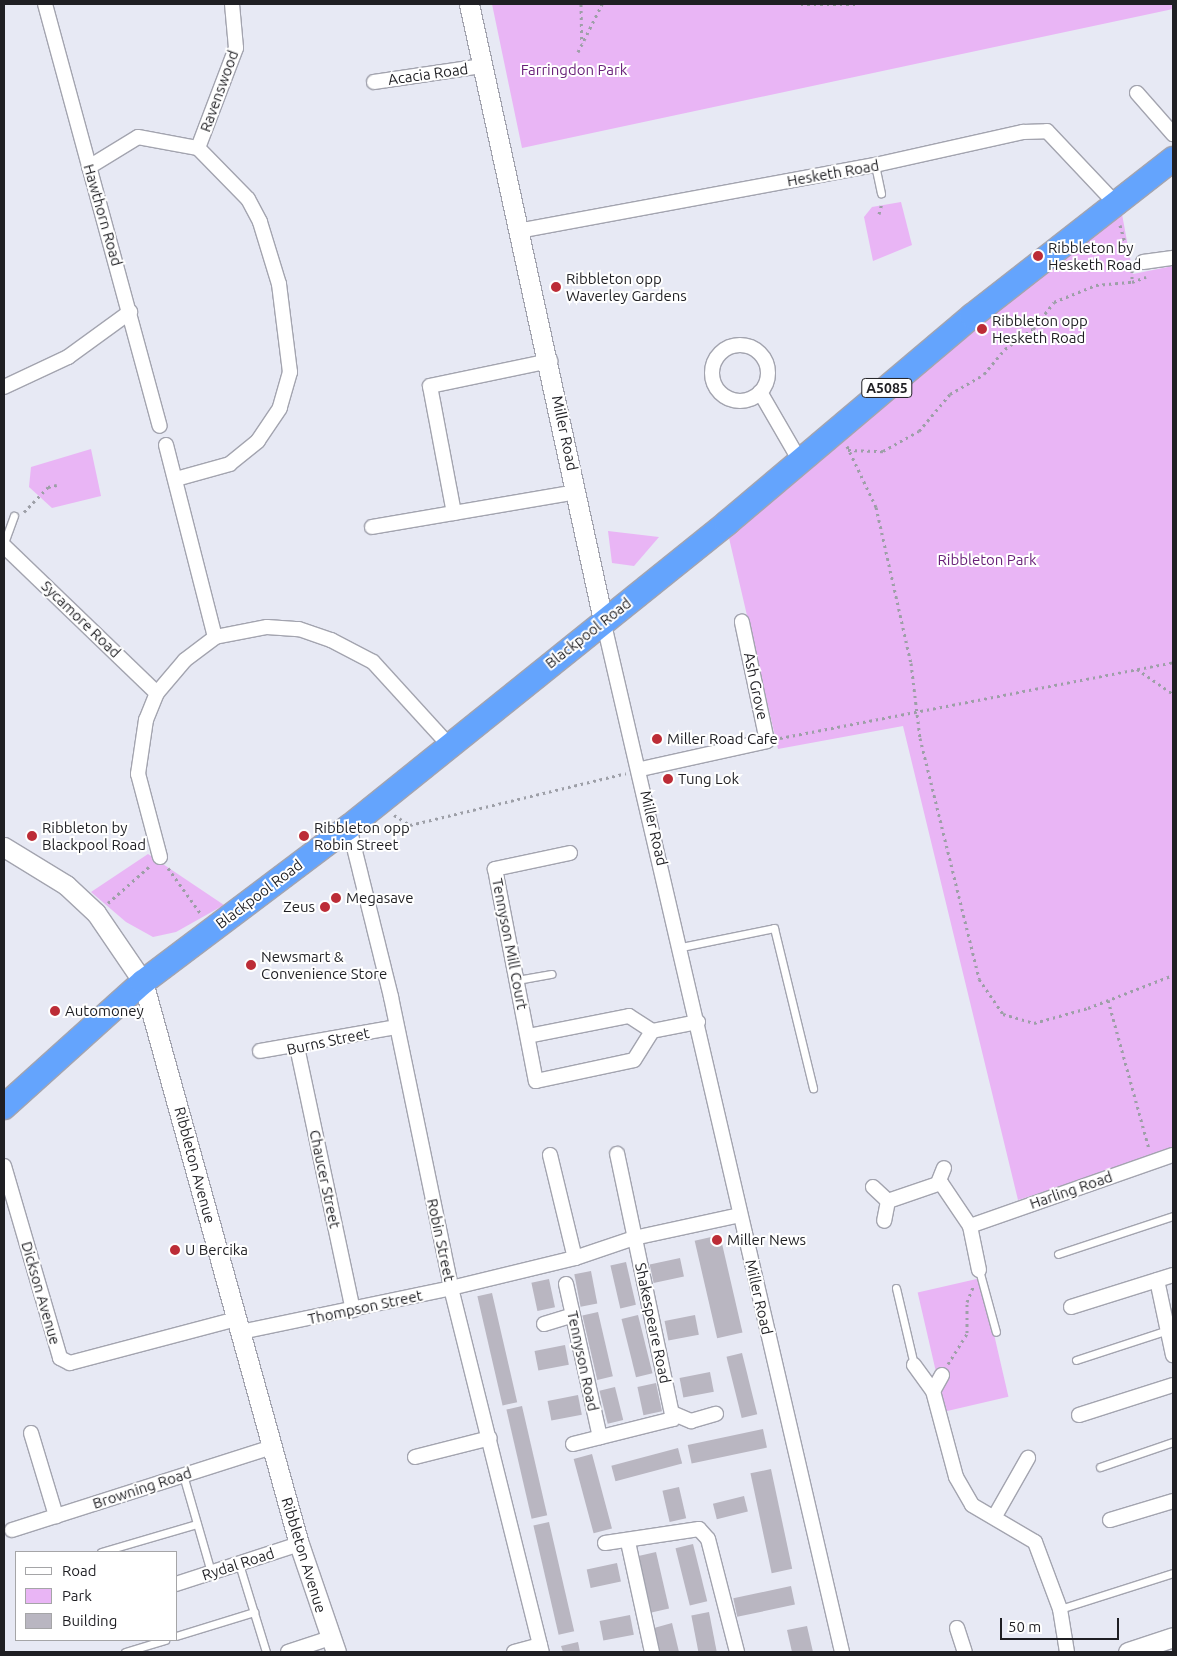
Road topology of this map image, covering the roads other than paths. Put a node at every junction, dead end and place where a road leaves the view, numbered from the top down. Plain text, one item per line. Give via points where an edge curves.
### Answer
1 (45, 4) edge
2 (232, 4) edge
3 (469, 4) edge
4 (483, 66) junction
5 (374, 82) dead end
6 (1137, 92) dead end
7 (1173, 134) edge
8 (198, 148) junction
9 (1173, 159) edge
10 (875, 165) junction
11 (90, 167) junction
12 (881, 193) dead end
13 (1117, 211) junction
14 (518, 231) junction
15 (1173, 258) edge
16 (1143, 262) dead end
17 (130, 312) junction
18 (550, 361) junction
19 (4, 387) edge
20 (760, 392) junction
21 (160, 426) dead end
22 (166, 445) dead end
23 (800, 461) junction
24 (176, 479) junction
25 (577, 492) junction
26 (454, 513) junction
27 (14, 516) road end
28 (372, 527) dead end
29 (4, 544) edge
30 (604, 620) junction
31 (742, 622) dead end
32 (215, 637) junction
33 (158, 693) junction
34 (448, 744) junction
35 (641, 769) junction
36 (349, 827) junction
37 (4, 847) edge
38 (570, 853) dead end
39 (160, 857) road end
40 (681, 947) junction
41 (551, 974) dead end
42 (517, 980) junction
43 (143, 982) junction
44 (698, 1022) junction
45 (396, 1027) junction
46 (652, 1031) junction
47 (528, 1036) junction
48 (297, 1047) junction
49 (260, 1051) dead end
50 (814, 1088) dead end
51 (4, 1108) edge
52 (616, 1154) dead end
53 (550, 1155) dead end
54 (1173, 1155) edge
55 (4, 1166) edge
56 (944, 1168) dead end
57 (938, 1183) junction
58 (873, 1187) dead end
59 (888, 1201) junction
60 (740, 1215) junction
61 (1173, 1216) edge
62 (884, 1221) dead end
63 (970, 1226) junction
64 (634, 1238) junction
65 (1058, 1254) dead end
66 (576, 1258) junction
67 (979, 1270) joint
68 (1173, 1275) edge
69 (1157, 1280) junction
70 (566, 1284) dead end
71 (451, 1288) junction
72 (896, 1288) dead end
73 (1071, 1307) dead end
74 (353, 1310) junction
75 (573, 1315) junction
76 (544, 1324) dead end
77 (239, 1326) junction
78 (1171, 1329) edge
79 (996, 1332) dead end
80 (1173, 1355) edge
81 (1076, 1360) dead end
82 (914, 1366) joint
83 (942, 1375) road end
84 (1173, 1386) edge
85 (933, 1391) junction
86 (672, 1412) junction
87 (716, 1414) dead end
88 (1079, 1415) dead end
89 (30, 1433) dead end
90 (490, 1438) junction
91 (600, 1438) junction
92 (1173, 1442) edge
93 (573, 1444) dead end
94 (272, 1447) junction
95 (415, 1457) dead end
96 (1028, 1458) dead end
97 (1100, 1467) dead end
98 (184, 1475) junction
99 (1173, 1501) edge
100 (56, 1516) junction
101 (995, 1516) junction
102 (1110, 1520) dead end
103 (198, 1524) junction
104 (12, 1530) dead end
105 (628, 1542) junction
106 (605, 1543) dead end
107 (299, 1544) junction
108 (104, 1551) edge
109 (238, 1564) junction
110 (211, 1572) junction
111 (1173, 1573) edge
112 (178, 1583) edge
113 (1060, 1609) junction
114 (254, 1612) junction
115 (957, 1628) dead end
116 (178, 1635) edge
117 (1173, 1636) edge
118 (162, 1641) edge
119 (333, 1645) edge
120 (541, 1649) edge
121 (124, 1652) edge
122 (266, 1652) edge
123 (288, 1652) edge
124 (514, 1652) edge
125 (652, 1652) edge
126 (737, 1652) edge
127 (842, 1652) edge
128 (965, 1652) edge
129 (1067, 1652) edge
130 (1128, 1652) edge

1 - 11 street, Hawthorn Road
2 - 8 street, Ravenswood via 236,48
3 - 4 main road, Miller Road
4 - 5 street, Acacia Road
4 - 14 main road, Miller Road
6 - 7 street
8 - 11 street via 138,137
8 - 24 street via 224,170 260,222 279,284 290,372 280,408 258,441 230,464
9 - 13 highway, Blackpool Road / A5085
10 - 12 lane
10 - 13 street, Hesketh Road via 1023,132 1047,132
10 - 14 street, Hesketh Road
11 - 17 street, Hawthorn Road
13 - 23 highway, Blackpool Road / A5085 via 972,316
14 - 18 main road, Miller Road
15 - 16 street
17 - 19 street via 68,357
17 - 21 street, Hawthorn Road
18 - 25 main road, Miller Road
18 - 26 street via 430,386
20 - 20 street via 742,401 724,396 712,379 716,356 732,345 754,348 768,373
20 - 23 street
22 - 24 street
23 - 30 highway, Blackpool Road / A5085
24 - 32 street
25 - 26 street
25 - 30 main road, Miller Road
26 - 28 street
27 - 29 lane
29 - 33 street, Sycamore Road
30 - 34 highway, Blackpool Road / A5085
30 - 35 street, Miller Road
31 - 35 street, Ash Grove via 767,740
32 - 33 street via 185,660
32 - 34 street via 267,627 299,629 331,640 373,662
33 - 39 street via 146,720 138,774
34 - 36 highway, Blackpool Road / A5085
35 - 40 street, Miller Road
36 - 43 highway, Blackpool Road / A5085
36 - 45 street, Robin Street
37 - 43 main road, Ribbleton Avenue via 66,884 96,913
38 - 42 street, Tennyson Mill Court via 495,869
40 - 44 street, Miller Road
40 - 50 lane via 774,928
41 - 42 lane
42 - 47 street, Tennyson Mill Court
43 - 51 highway, Blackpool Road / A5085
43 - 77 main road, Ribbleton Avenue
44 - 46 street
44 - 60 street, Miller Road
45 - 48 street, Burns Street
45 - 71 street, Robin Street
46 - 47 street via 629,1016
46 - 47 street, Tennyson Mill Court via 634,1060 536,1081
48 - 49 street, Burns Street
48 - 74 street, Chaucer Street
52 - 64 street, Shakespeare Road
53 - 66 street
54 - 63 street, Harling Road
55 - 77 street, Dickson Avenue via 60,1358 70,1363
56 - 57 street
57 - 59 street
57 - 63 street via 946,1188
58 - 59 street
59 - 62 street
60 - 64 street, Thompson Street
60 - 127 street, Miller Road
61 - 65 lane
63 - 67 street
64 - 66 street, Thompson Street
64 - 86 street, Shakespeare Road
66 - 71 street, Thompson Street
67 - 79 lane
68 - 69 street
69 - 73 street
69 - 78 street
70 - 75 street, Tennyson Road
71 - 74 street, Thompson Street
71 - 90 street, Robin Street
72 - 82 lane
74 - 77 street, Thompson Street
75 - 76 street
75 - 91 street, Tennyson Road
77 - 94 main road, Ribbleton Avenue
78 - 80 street
78 - 81 lane
82 - 85 street
83 - 85 street
84 - 88 street
85 - 101 street via 956,1477 972,1505
86 - 87 street via 691,1421
86 - 91 street via 673,1419
89 - 100 street
90 - 95 street
90 - 120 street, Robin Street
91 - 93 street
92 - 97 lane
94 - 98 street, Browning Road
94 - 107 main road, Ribbleton Avenue
96 - 101 street
98 - 100 street, Browning Road
98 - 103 lane
99 - 102 street
100 - 104 street, Browning Road
101 - 113 street via 1035,1542
103 - 108 lane
103 - 110 lane
105 - 106 street
105 - 125 street
105 - 126 street via 699,1529 708,1539
107 - 109 street, Rydal Road
107 - 119 main road, Ribbleton Avenue
109 - 110 street, Rydal Road
109 - 114 lane
110 - 112 street, Rydal Road
111 - 113 lane
113 - 129 street
114 - 116 lane
114 - 122 lane
115 - 128 street
117 - 130 main road
118 - 121 lane
119 - 123 street
120 - 124 street

